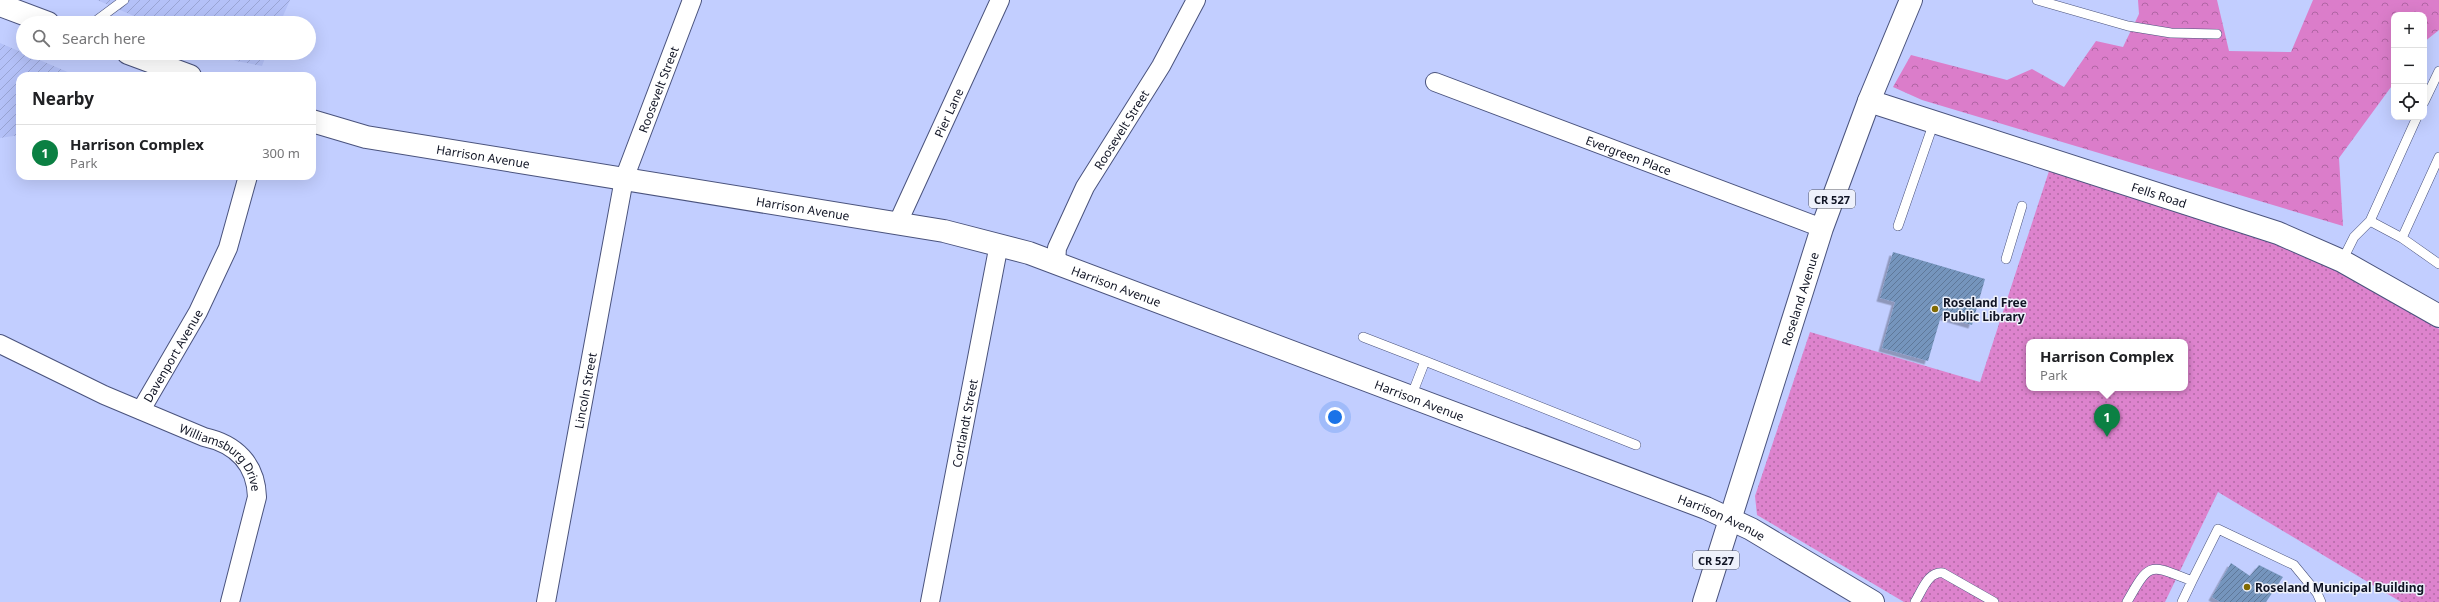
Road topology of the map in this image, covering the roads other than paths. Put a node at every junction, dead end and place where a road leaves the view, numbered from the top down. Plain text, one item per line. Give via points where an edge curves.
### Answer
1 (1, 0) edge
2 (124, 0) edge
3 (692, 0) edge
4 (1000, 0) edge
5 (1196, 0) edge
6 (1911, 0) edge
7 (2037, 0) edge
8 (0, 5) edge
9 (29, 16) edge
10 (102, 16) edge
11 (2217, 34) dead end
12 (147, 60) edge
13 (2439, 71) edge
14 (179, 72) edge
15 (1435, 82) dead end
16 (2427, 96) edge
17 (1869, 100) junction
18 (2416, 120) edge
19 (316, 122) edge
20 (1934, 122) junction
21 (2439, 157) edge
22 (624, 179) junction
23 (247, 180) edge
24 (2022, 206) dead end
25 (2370, 221) junction
26 (895, 223) junction
27 (1898, 226) dead end
28 (1822, 228) junction
29 (2402, 238) junction
30 (999, 244) junction
31 (2006, 259) dead end
32 (2342, 261) junction
33 (2438, 261) edge
34 (1056, 263) junction
35 (2439, 316) edge
36 (1363, 337) dead end
37 (0, 344) edge
38 (1425, 361) junction
39 (1410, 398) junction
40 (141, 410) junction
41 (1636, 445) dead end
42 (1729, 518) junction
43 (2192, 581) junction
44 (230, 602) edge
45 (546, 602) edge
46 (930, 602) edge
47 (1704, 602) edge
48 (1873, 602) edge
49 (1915, 602) edge
50 (1994, 602) edge
51 (2127, 602) edge
52 (2182, 602) edge
53 (2321, 602) edge

1 - 8 lane
2 - 10 lane
3 - 22 street, Roosevelt Street
4 - 26 street, Pier Lane via 903,211
5 - 34 street, Roosevelt Street via 1161,66 1086,187 1057,248
6 - 17 street, Roseland Avenue / CR 527
7 - 11 lane via 2128,26 2171,33
8 - 9 street
12 - 14 street
13 - 16 lane
15 - 28 street, Evergreen Place
17 - 20 street, Fells Road
17 - 28 street, Roseland Avenue / CR 527
18 - 25 lane
19 - 22 street, Harrison Avenue via 366,137
20 - 27 lane
20 - 32 street, Fells Road via 2208,209 2278,233
21 - 29 lane
22 - 26 street, Harrison Avenue
22 - 45 street, Lincoln Street
23 - 40 street, Davenport Avenue via 228,248 205,298
24 - 31 lane
25 - 29 lane
25 - 32 lane via 2354,237
26 - 30 street, Harrison Avenue
28 - 42 street, Roseland Avenue / CR 527
29 - 33 lane
30 - 34 street, Harrison Avenue
30 - 46 street, Cortlandt Street
32 - 35 street, Fells Road
34 - 39 street, Harrison Avenue
36 - 38 lane
37 - 40 street, Davenport Avenue via 104,395
38 - 39 lane
38 - 41 lane
39 - 42 street, Harrison Avenue
40 - 44 street, Williamsburg Drive via 232,446 245,458 251,469 257,497
42 - 47 street, Roseland Avenue / CR 527
42 - 48 street, Harrison Avenue
43 - 51 lane via 2160,568 2151,570 2143,574
43 - 52 lane
43 - 53 lane via 2218,529 2294,565 2317,593
49 - 50 lane via 1932,575 1938,572

